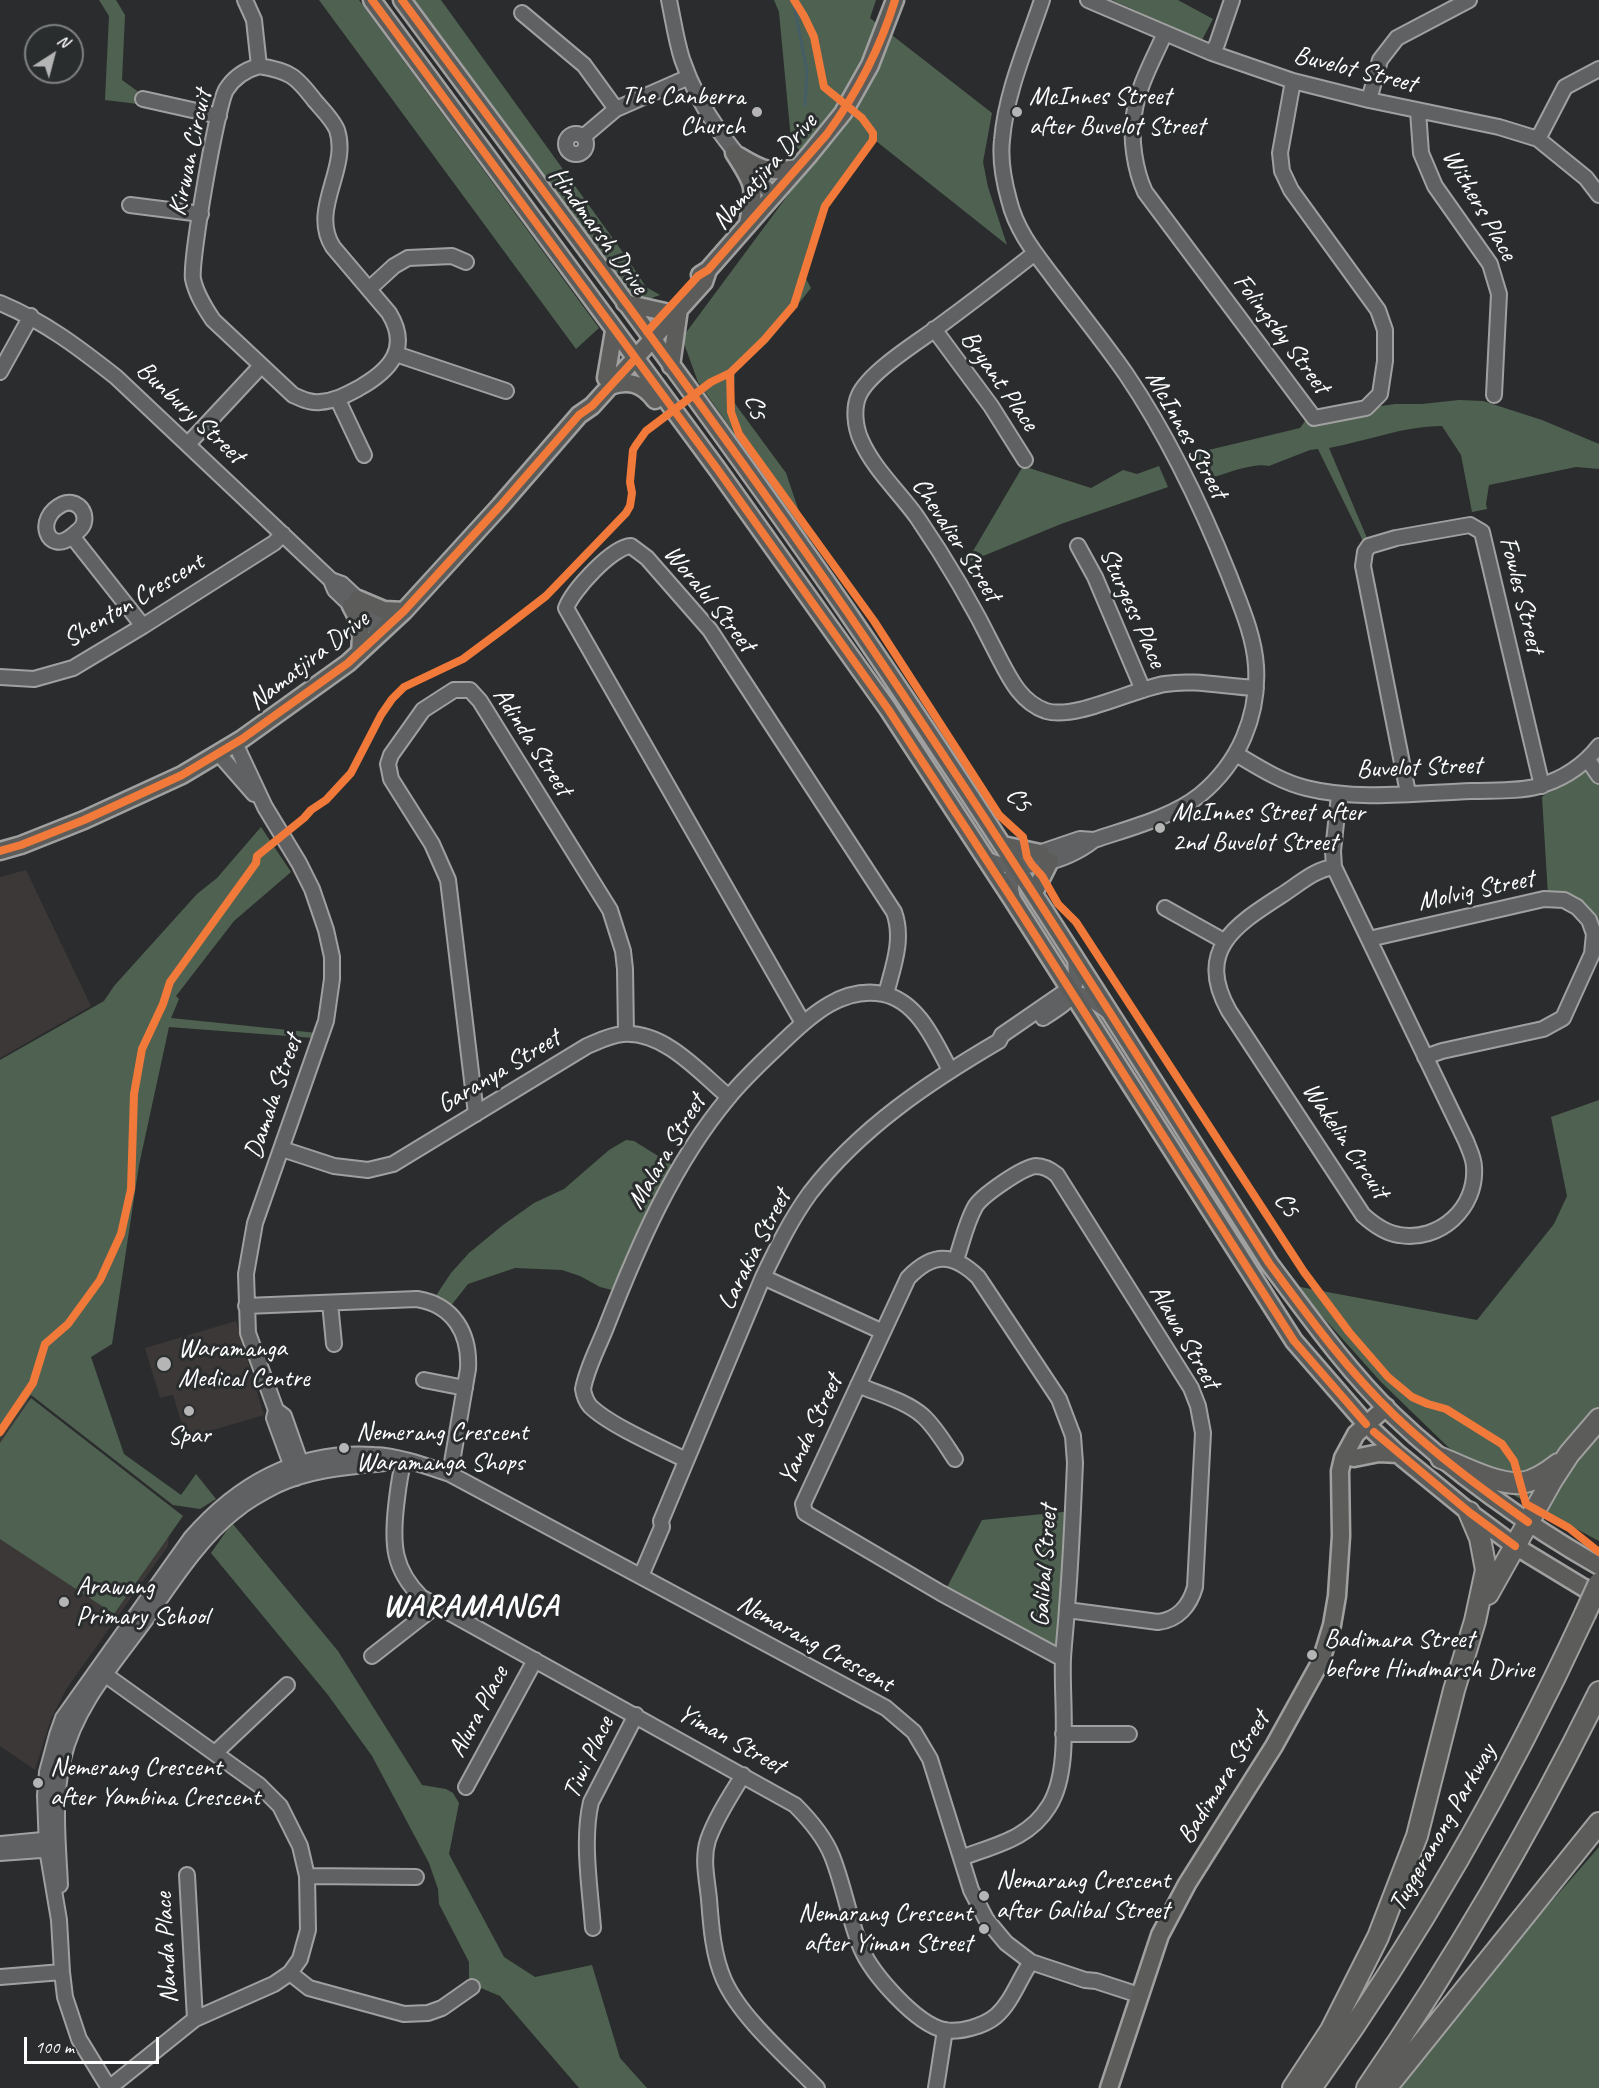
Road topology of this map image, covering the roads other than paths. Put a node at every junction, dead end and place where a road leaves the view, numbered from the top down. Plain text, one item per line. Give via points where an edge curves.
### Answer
1 (245, 0) edge
2 (372, 0) edge
3 (402, 0) edge
4 (669, 0) edge
5 (895, 0) edge
6 (1042, 0) edge
7 (1088, 0) edge
8 (1232, 0) edge
9 (1469, 0) edge
10 (522, 13) dead end
11 (1165, 33) junction
12 (1212, 53) junction
13 (259, 66) junction
14 (1599, 69) edge
15 (689, 76) junction
16 (1293, 81) junction
17 (143, 99) dead end
18 (1369, 100) junction
19 (616, 109) junction
20 (1418, 111) junction
21 (219, 116) junction
22 (583, 137) dead end
23 (1538, 139) junction
24 (734, 153) junction
25 (797, 168) junction
26 (1599, 195) edge
27 (773, 196) junction
28 (130, 205) dead end
29 (201, 214) junction
30 (747, 225) junction
31 (1035, 254) junction
32 (466, 262) dead end
33 (369, 289) junction
34 (0, 303) edge
35 (625, 303) junction
36 (672, 311) junction
37 (31, 316) junction
38 (934, 329) junction
39 (614, 331) junction
40 (649, 336) junction
41 (396, 354) junction
42 (632, 355) junction
43 (261, 366) junction
44 (671, 366) junction
45 (0, 372) edge
46 (608, 382) junction
47 (507, 391) dead end
48 (1494, 395) dead end
49 (338, 400) junction
50 (696, 442) junction
51 (188, 444) junction
52 (364, 455) dead end
53 (1025, 460) dead end
54 (283, 534) junction
55 (72, 536) dead end
56 (1078, 546) dead end
57 (355, 602) junction
58 (404, 611) junction
59 (143, 626) junction
60 (384, 630) junction
61 (360, 652) junction
62 (0, 677) edge
63 (1256, 688) junction
64 (1143, 690) junction
65 (235, 743) junction
66 (1599, 746) edge
67 (219, 754) junction
68 (1236, 754) junction
69 (1588, 760) junction
70 (1599, 776) edge
71 (1542, 786) junction
72 (1408, 793) junction
73 (1339, 795) junction
74 (265, 807) junction
75 (1003, 845) junction
76 (0, 851) edge
77 (1045, 857) junction
78 (986, 859) junction
79 (1017, 866) junction
80 (1334, 867) junction
81 (1034, 893) junction
82 (1014, 902) junction
83 (1165, 908) dead end
84 (1369, 939) junction
85 (1224, 941) junction
86 (1074, 957) junction
87 (1072, 993) junction
88 (886, 994) junction
89 (1110, 1013) junction
90 (803, 1023) junction
91 (626, 1034) junction
92 (1425, 1057) junction
93 (951, 1070) junction
94 (729, 1097) junction
95 (476, 1114) junction
96 (282, 1149) junction
97 (956, 1260) junction
98 (763, 1277) junction
99 (330, 1303) junction
100 (246, 1306) junction
101 (883, 1332) junction
102 (334, 1344) dead end
103 (424, 1380) dead end
104 (858, 1385) junction
105 (465, 1388) junction
106 (1390, 1412) junction
107 (1599, 1419) edge
108 (1370, 1428) junction
109 (1398, 1454) junction
110 (1569, 1454) junction
111 (1354, 1458) junction
112 (1441, 1458) junction
113 (955, 1459) dead end
114 (686, 1460) junction
115 (404, 1461) junction
116 (298, 1470) junction
117 (450, 1474) junction
118 (1341, 1485) junction
119 (1469, 1512) junction
120 (1528, 1522) junction
121 (1515, 1545) junction
122 (1599, 1566) edge
123 (637, 1574) junction
124 (1599, 1583) edge
125 (1599, 1597) edge
126 (436, 1606) junction
127 (1067, 1610) junction
128 (1475, 1621) junction
129 (372, 1656) dead end
130 (1063, 1659) junction
131 (535, 1660) junction
132 (101, 1672) junction
133 (287, 1685) dead end
134 (1599, 1692) edge
135 (636, 1715) junction
136 (1063, 1734) junction
137 (1129, 1734) dead end
138 (214, 1753) junction
139 (743, 1775) junction
140 (466, 1787) dead end
141 (1599, 1822) edge
142 (0, 1844) edge
143 (52, 1844) junction
144 (0, 1853) edge
145 (961, 1858) junction
146 (187, 1875) dead end
147 (307, 1876) junction
148 (416, 1877) dead end
149 (593, 1928) dead end
150 (1031, 1962) junction
151 (62, 1972) junction
152 (290, 1973) junction
153 (0, 1977) edge
154 (472, 1987) dead end
155 (1138, 1999) junction
156 (195, 2019) junction
157 (945, 2030) junction
158 (109, 2088) edge
159 (817, 2088) edge
160 (936, 2088) edge
161 (1109, 2088) edge
162 (1293, 2088) edge
163 (1311, 2088) edge
164 (1367, 2088) edge
165 (1386, 2088) edge

1 - 13 street via 254,20
2 - 39 main road, Hindmarsh Drive
3 - 35 main road, Hindmarsh Drive
4 - 15 street
5 - 25 main road, Namatjira Drive via 870,64 843,113
6 - 31 street, McInnes Street via 1012,91 1001,142 1009,201 1021,233
7 - 11 street, Buvelot Street
8 - 12 street
9 - 18 street via 1397,38 1380,60
10 - 19 street via 584,65
11 - 12 street, Buvelot Street
11 - 16 street, Folingsby Street via 1134,115 1138,177 1145,192 1314,418 1366,408 1380,394 1386,330 1378,310 1291,190 1282,171 1280,153
12 - 16 street, Buvelot Street
13 - 21 street, Kirwan Circuit via 241,74 230,85
13 - 33 street via 278,69 301,82 336,128 339,150 325,228 333,247
14 - 23 street via 1565,87
15 - 19 street
15 - 24 street via 700,102
16 - 18 street, Buvelot Street
17 - 21 street
18 - 20 street, Buvelot Street
19 - 22 street
20 - 23 street, Buvelot Street
20 - 48 street, Withers Place via 1421,153 1435,186 1490,264 1499,294
21 - 29 street, Kirwan Circuit
23 - 26 street, Buvelot Street via 1586,178
24 - 25 main road via 767,171
24 - 27 street
24 - 30 main road via 752,181
25 - 27 main road, Namatjira Drive
27 - 30 main road, Namatjira Drive
28 - 29 street
29 - 43 street, Kirwan Circuit via 193,263 198,292 213,320
30 - 36 main road, Namatjira Drive via 708,270 698,276
31 - 38 street, Chevalier Street
31 - 63 street, McInnes Street via 1126,374 1188,483 1245,617 1254,654
32 - 33 street via 452,256 408,258
33 - 41 street via 396,326
34 - 37 street, Bunbury Street
35 - 36 main road
35 - 40 main road, Hindmarsh Drive
36 - 40 main road, Namatjira Drive
36 - 44 main road
37 - 45 street
37 - 51 street, Bunbury Street via 116,377
38 - 53 street, Bryant Place via 992,406
38 - 64 street, Chevalier Street via 877,373 859,395 856,422 860,439 947,563 1010,681 1028,700 1057,712 1075,711
39 - 42 main road, Hindmarsh Drive
39 - 46 main road
40 - 42 main road, Namatjira Drive
40 - 44 main road, Hindmarsh Drive
41 - 47 street
41 - 49 street, Kirwan Circuit via 378,377
42 - 46 main road, Namatjira Drive
42 - 50 main road, Hindmarsh Drive
43 - 49 street, Kirwan Circuit via 293,395 306,401
43 - 51 street
44 - 75 main road, Hindmarsh Drive via 844,608
46 - 50 main road via 634,382 648,390 682,437
46 - 58 main road, Namatjira Drive via 586,400 579,415 501,506
49 - 52 street
50 - 78 main road, Hindmarsh Drive via 882,699
51 - 54 street, Bunbury Street
54 - 57 street, Bunbury Street via 331,580 335,590
54 - 59 street, Shenton Crescent
55 - 59 street
56 - 64 street, Sturgess Place
57 - 58 main road
57 - 60 street, Bunbury Street
57 - 61 main road via 362,632
58 - 60 main road, Namatjira Drive
59 - 62 street, Shenton Crescent via 65,671 34,679
60 - 61 main road, Namatjira Drive
61 - 65 main road, Namatjira Drive
63 - 64 street, Chevalier Street via 1184,683
63 - 68 street, McInnes Street via 1250,722
65 - 67 main road, Namatjira Drive
65 - 74 street, Damala Street
66 - 69 street, Buvelot Street
67 - 74 street, Damala Street
67 - 76 main road, Namatjira Drive via 132,800
68 - 73 street, Buvelot Street via 1304,788
68 - 77 street, McInnes Street via 1210,785 1176,810 1094,840 1083,848
69 - 70 street
69 - 71 street, Buvelot Street
71 - 72 street, Buvelot Street
71 - 72 street, Fowles Street via 1482,532 1470,525 1396,538 1368,546 1365,552 1363,566
72 - 73 street, Buvelot Street
73 - 80 street, Wakelin Circuit
74 - 96 street, Damala Street via 312,889 332,957 330,1001 321,1038
75 - 77 main road
75 - 79 main road, Hindmarsh Drive
77 - 79 street, McInnes Street
77 - 81 main road
78 - 79 street, McInnes Street via 998,865
78 - 82 main road, Hindmarsh Drive
79 - 81 main road, Hindmarsh Drive
79 - 82 street via 1012,875
80 - 84 street, Wakelin Circuit
80 - 85 street, Wakelin Circuit via 1318,872 1264,906
81 - 86 main road, Hindmarsh Drive
82 - 87 main road, Hindmarsh Drive
83 - 85 street
84 - 92 street, Wakelin Circuit
84 - 92 street, Molvig Street via 1544,899 1564,900 1589,920 1594,947 1563,1018 1543,1029
85 - 92 street, Wakelin Circuit via 1216,972 1218,989 1229,1011 1363,1215 1398,1235 1427,1234 1446,1226 1460,1211 1473,1186 1472,1155
86 - 87 street via 1076,987
86 - 89 main road, Hindmarsh Drive
87 - 89 street via 1089,998
87 - 93 street, Larakia Street via 1064,993 1017,1030 1002,1035 999,1041
87 - 108 main road, Hindmarsh Drive via 1294,1341
88 - 90 street, Malara Street via 848,995
88 - 90 street, Woralul Street via 898,947 894,912 710,630 647,558 626,547 577,589 566,608
88 - 93 street, Malara Street via 918,1015
89 - 106 main road, Hindmarsh Drive via 1269,1263 1314,1325
90 - 94 street, Malara Street
91 - 94 street, Garanya Street via 662,1043
91 - 95 street, Garanya Street via 588,1046
91 - 95 street, Adinda Street via 623,951 610,910 480,701 470,690 454,690 423,710 391,755 388,771 432,844 448,880
93 - 98 street, Larakia Street via 866,1133 831,1170 793,1219
94 - 114 street, Malara Street via 679,1169 642,1242 583,1389 590,1406 606,1419
95 - 96 street, Garanya Street via 393,1164 368,1170 334,1166
96 - 100 street, Damala Street via 251,1240
97 - 101 street, Yanda Street via 946,1258 917,1268 908,1278
97 - 127 street, Galibal Street via 978,1277 1059,1399 1070,1425 1075,1463
97 - 127 street, Alawa Street via 980,1199 1028,1168 1037,1166 1052,1171 1191,1388 1198,1406 1203,1433 1192,1598 1183,1611 1158,1622
98 - 101 street
98 - 114 street, Larakia Street
99 - 100 street
99 - 102 street
99 - 105 street via 417,1299 431,1303 457,1323 465,1336 469,1353
100 - 116 street, Damala Street via 248,1333 276,1410 284,1416
101 - 104 street, Yanda Street
103 - 105 street
104 - 113 street via 907,1405 923,1416
104 - 130 street, Yanda Street via 803,1504 805,1513
105 - 117 street
106 - 108 main road, Badimara Street
106 - 112 main road, Hindmarsh Drive
107 - 110 highway
108 - 109 main road, Hindmarsh Drive
108 - 111 main road, Badimara Street
108 - 118 main road, Badimara Street via 1356,1434 1343,1458
109 - 111 main road
109 - 119 main road, Hindmarsh Drive
110 - 112 highway via 1540,1476 1521,1483 1488,1476
110 - 120 highway
111 - 118 main road, Badimara Street
112 - 120 main road, Hindmarsh Drive
114 - 123 street, Larakia Street
115 - 116 street, Nemarang Crescent via 376,1455 336,1455
115 - 117 street, Nemarang Crescent
115 - 126 street, Yiman Street via 394,1526 395,1552 414,1590
116 - 132 street, Nemarang Crescent via 254,1484 227,1502
117 - 123 street, Nemarang Crescent
118 - 155 main road, Badimara Street via 1337,1596 1321,1661 1274,1746 1186,1884 1160,1935
119 - 121 main road, Hindmarsh Drive
119 - 128 highway via 1480,1538 1486,1570
120 - 121 highway
120 - 122 main road, Hindmarsh Drive
121 - 125 main road, Hindmarsh Drive
121 - 128 highway
123 - 145 street, Nemarang Crescent via 886,1708 914,1732 930,1759
124 - 163 highway, Tuggeranong Parkway, bridge via 1514,1761 1468,1844 1381,1987
126 - 129 street
126 - 131 street, Yiman Street
127 - 130 street, Galibal Street
128 - 162 highway via 1417,1836 1378,1937 1331,2030
130 - 136 street, Galibal Street
131 - 135 street, Yiman Street
131 - 140 street, Alura Place
132 - 138 street
132 - 143 street, Nemarang Crescent via 63,1718 57,1735 45,1795
133 - 138 street
134 - 164 highway via 1518,1849
135 - 139 street, Yiman Street
135 - 149 street, Tiwi Place via 588,1814
136 - 137 street
136 - 145 street, Galibal Street via 1058,1786 1042,1816 1011,1841
138 - 147 street via 259,1785 280,1806 300,1846
139 - 157 street, Yiman Street via 789,1800 814,1826 832,1856 867,1960 907,2006
139 - 159 street via 714,1826 705,1855 712,1939 724,1980 736,2001
141 - 165 highway
142 - 143 street
143 - 144 street
143 - 151 street, Nemarang Crescent
145 - 150 street, Nemarang Crescent via 986,1919 1006,1943
146 - 156 street, Nanda Place
147 - 148 street
147 - 152 street via 308,1930 300,1959
150 - 155 street, Nemarang Crescent via 1085,1980 1093,1988
150 - 157 street via 996,2016 975,2027
151 - 153 street
151 - 158 street, Nemarang Crescent via 65,1997 79,2040
152 - 154 street via 309,1988 404,2014 442,2008
152 - 156 street
155 - 161 main road, Badimara Street
156 - 158 street
157 - 160 street

